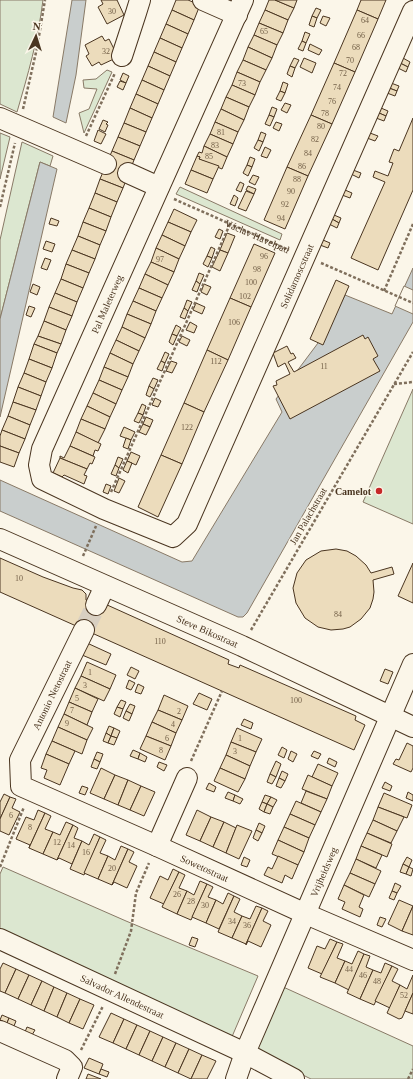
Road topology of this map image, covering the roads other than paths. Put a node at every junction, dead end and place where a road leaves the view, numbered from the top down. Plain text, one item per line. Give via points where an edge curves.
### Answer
1 (140, 0) edge
2 (203, 0) edge
3 (240, 7) edge
4 (413, 11) edge
5 (122, 56) road end
6 (0, 118) edge
7 (106, 164) dead end
8 (128, 173) dead end
9 (159, 187) junction
10 (173, 537) joint
11 (0, 539) edge
12 (106, 586) junction
13 (96, 605) tunnel mouth
14 (84, 630) tunnel mouth
15 (413, 664) edge
16 (390, 715) junction
17 (413, 727) edge
18 (20, 760) joint
19 (187, 778) road end
20 (157, 846) junction
21 (306, 914) junction
22 (0, 939) edge
23 (413, 960) edge
24 (0, 1031) edge
25 (245, 1053) junction
26 (69, 1073) edge
27 (236, 1079) edge
28 (294, 1079) edge

1 - 5 street
2 - 3 street
3 - 9 street, Pal Maleterweg
4 - 10 street, Solidarnoscstraat via 187,524
6 - 7 street
8 - 9 street
9 - 10 street, Pal Maleterweg via 42,449 39,465 42,479 102,512
11 - 12 street, Steve Bikostraat
12 - 13 street
12 - 16 street, Steve Bikostraat
14 - 18 street, Antonio Netostraat
15 - 16 street, Vrijheidsweg
16 - 17 street, Steve Bikostraat
16 - 21 street, Vrijheidsweg
18 - 20 street, Sowetostraat via 21,786
19 - 20 street
20 - 21 street, Sowetostraat
21 - 23 street, Sowetostraat
21 - 25 street, Vrijheidsweg
22 - 25 street, Salvador Allendestraat
24 - 26 street via 65,1060
25 - 27 street, Vrijheidsweg
25 - 28 street, Salvador Allendestraat

